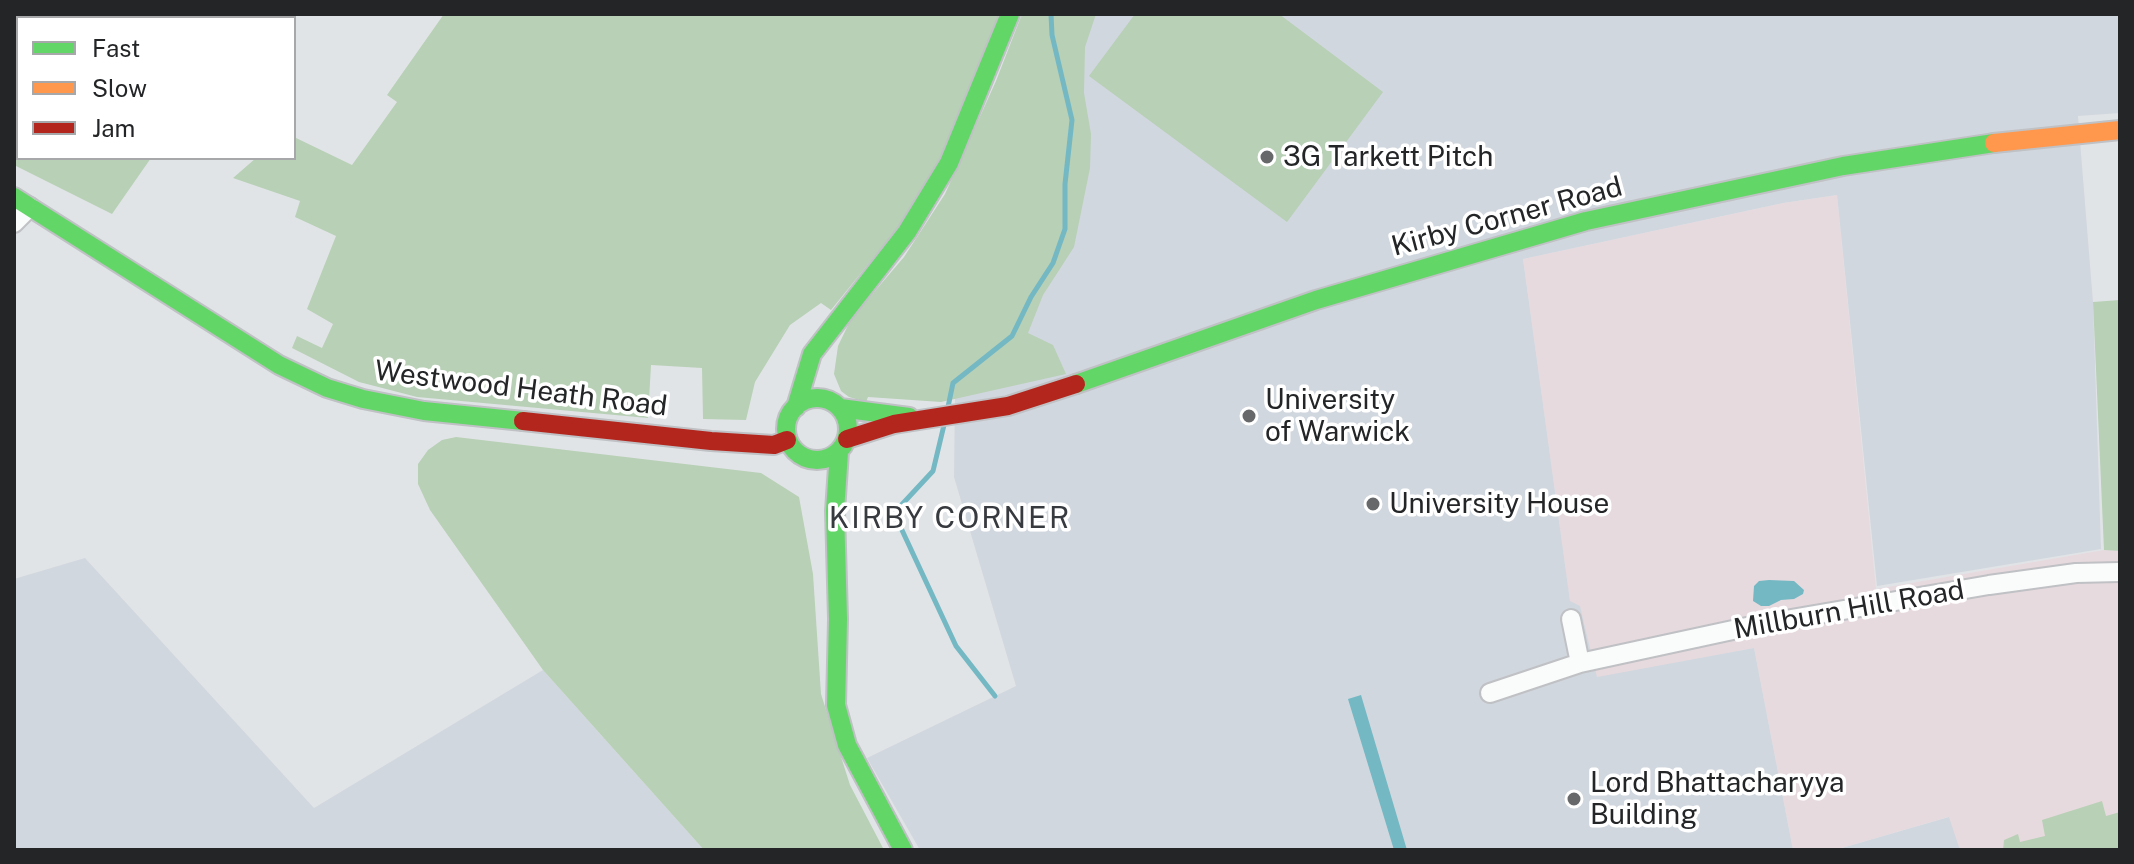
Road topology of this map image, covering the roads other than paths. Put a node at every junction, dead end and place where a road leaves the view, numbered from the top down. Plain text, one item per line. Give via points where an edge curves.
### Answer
1 (1010, 14) edge
2 (2120, 130) edge
3 (22, 202) edge
4 (14, 223) edge
5 (822, 340) junction
6 (835, 405) junction
7 (796, 407) junction
8 (926, 418) junction
9 (787, 440) junction
10 (843, 445) junction
11 (810, 460) junction
12 (835, 511) junction
13 (2120, 572) edge
14 (1571, 619) dead end
15 (1580, 663) junction
16 (1490, 693) dead end
17 (903, 850) edge

1 - 5 street via 967,124 929,198
2 - 8 street, Kirby Corner Road via 1843,166 1586,221 1316,300 1008,406
3 - 4 street
3 - 9 street, Westwood Heath Road via 279,365 327,388 424,411 711,441 774,445
5 - 6 street via 818,374
5 - 7 street via 805,371
6 - 7 street via 812,398
6 - 8 street, Kirby Corner Road
6 - 10 street via 848,428
7 - 9 street via 787,419
8 - 10 street, Kirby Corner Road via 894,424
9 - 11 street
10 - 11 street via 821,461
10 - 12 street
11 - 12 street
12 - 17 street via 836,705 847,745
13 - 15 street, Millburn Hill Road via 1989,585
14 - 15 street
15 - 16 street, Millburn Hill Road

